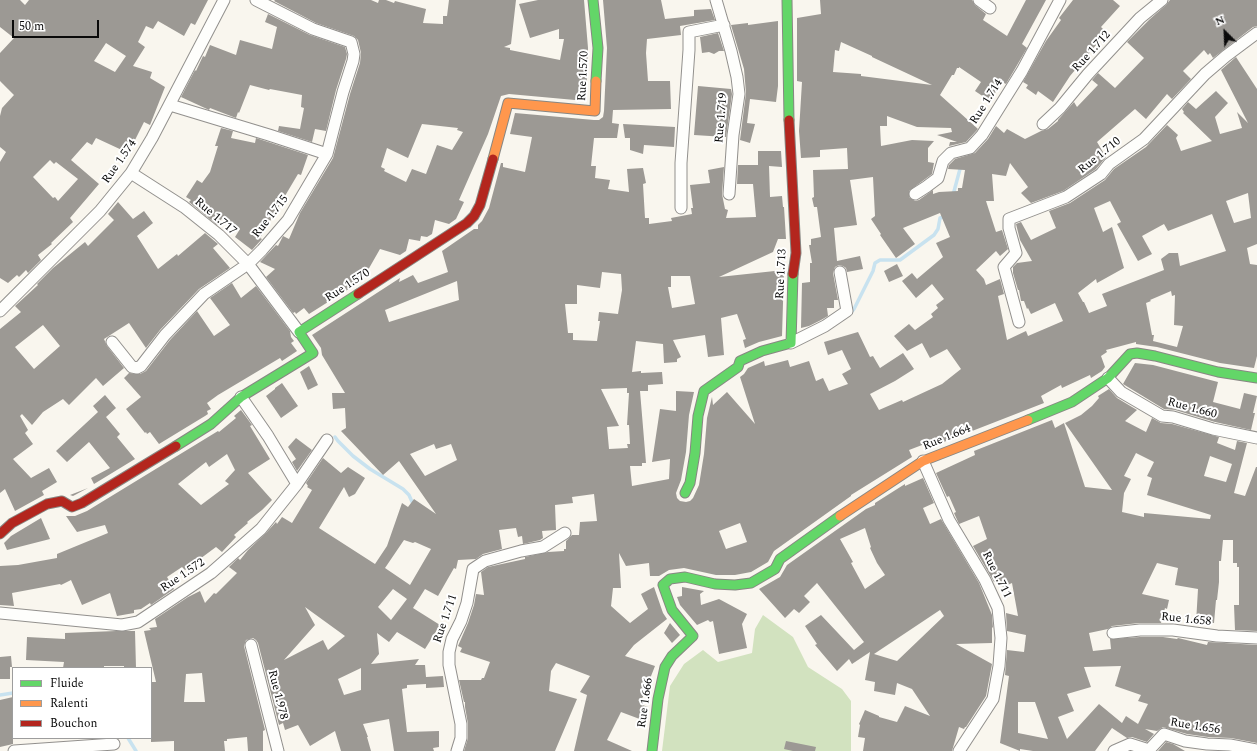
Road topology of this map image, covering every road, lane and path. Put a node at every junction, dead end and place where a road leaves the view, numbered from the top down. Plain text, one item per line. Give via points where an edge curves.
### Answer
1 (224, 0) edge
2 (256, 0) edge
3 (593, 0) edge
4 (716, 0) edge
5 (787, 0) edge
6 (979, 0) edge
7 (1060, 0) edge
8 (1162, 0) edge
9 (990, 8) dead end
10 (724, 25) junction
11 (1257, 33) edge
12 (170, 105) junction
13 (1043, 124) dead end
14 (327, 154) junction
15 (131, 173) junction
16 (729, 194) dead end
17 (915, 194) dead end
18 (681, 208) dead end
19 (248, 264) junction
20 (840, 272) dead end
21 (0, 311) edge
22 (1019, 322) dead end
23 (299, 332) junction
24 (112, 342) dead end
25 (791, 343) junction
26 (1108, 378) junction
27 (1257, 378) edge
28 (241, 397) junction
29 (1257, 438) edge
30 (327, 440) dead end
31 (923, 461) junction
32 (297, 484) junction
33 (685, 493) dead end
34 (565, 533) dead end
35 (0, 534) edge
36 (663, 585) joint
37 (0, 613) edge
38 (1113, 633) dead end
39 (1257, 638) edge
40 (251, 645) dead end
41 (114, 744) dead end
42 (1257, 750) edge
43 (14, 751) edge
44 (278, 751) edge
45 (457, 751) edge
46 (652, 751) edge
47 (959, 751) edge
48 (1114, 751) edge

1 - 12 street, Rue 1.574
2 - 14 street, Rue 1.715 via 313,29 351,42 353,61
3 - 23 street, Rue 1.570 via 598,48 594,111 508,103 480,205 474,216
4 - 10 street, Rue 1.719
5 - 25 street, Rue 1.713 via 788,93 796,253 792,283
6 - 9 street
7 - 17 street, Rue 1.714 via 1022,71 982,135 970,148 951,153 943,162 938,178
8 - 13 street, Rue 1.712 via 1140,18
10 - 16 street, Rue 1.719 via 739,94
10 - 18 street via 689,32 681,163
11 - 22 street, Rue 1.710 via 1205,74 1144,138 1101,174 1066,197 1009,219 1016,253 1004,267
12 - 14 street
12 - 15 street, Rue 1.574
14 - 19 street, Rue 1.715 via 288,220
15 - 19 street, Rue 1.717 via 190,212 219,235
15 - 21 street, Rue 1.574 via 100,211
19 - 23 street, Rue 1.717
19 - 24 street, Rue 1.715 via 204,294 165,335 141,366 132,367
20 - 25 street via 847,311
23 - 28 street via 313,353
25 - 33 street via 762,351 740,361 738,366 704,392 698,416 690,483
26 - 27 street, Rue 1.664 via 1130,354 1137,353 1218,372
26 - 29 street, Rue 1.660 via 1120,392 1162,416
26 - 31 street, Rue 1.664 via 1072,402
28 - 32 street
28 - 35 street via 211,424 82,503 72,506 62,502 46,504 12,523
30 - 32 street, Rue 1.572
31 - 36 street, Rue 1.664 via 780,558 775,568 751,583 715,584 685,578 670,579
31 - 47 street, Rue 1.711 via 949,520 985,580 998,608 1001,638 993,700
32 - 37 street, Rue 1.572 via 261,529 226,561 138,622 122,625
34 - 45 street, Rue 1.711 via 543,547 485,562 474,569 467,603 448,652 461,724 461,738
36 - 46 street, Rue 1.666 via 672,610 694,636 672,656 665,667 658,699
38 - 39 street, Rue 1.658 via 1173,630
40 - 44 street, Rue 1.978
41 - 43 street
42 - 48 street, Rue 1.656 via 1185,742 1164,734 1149,750 1130,744

